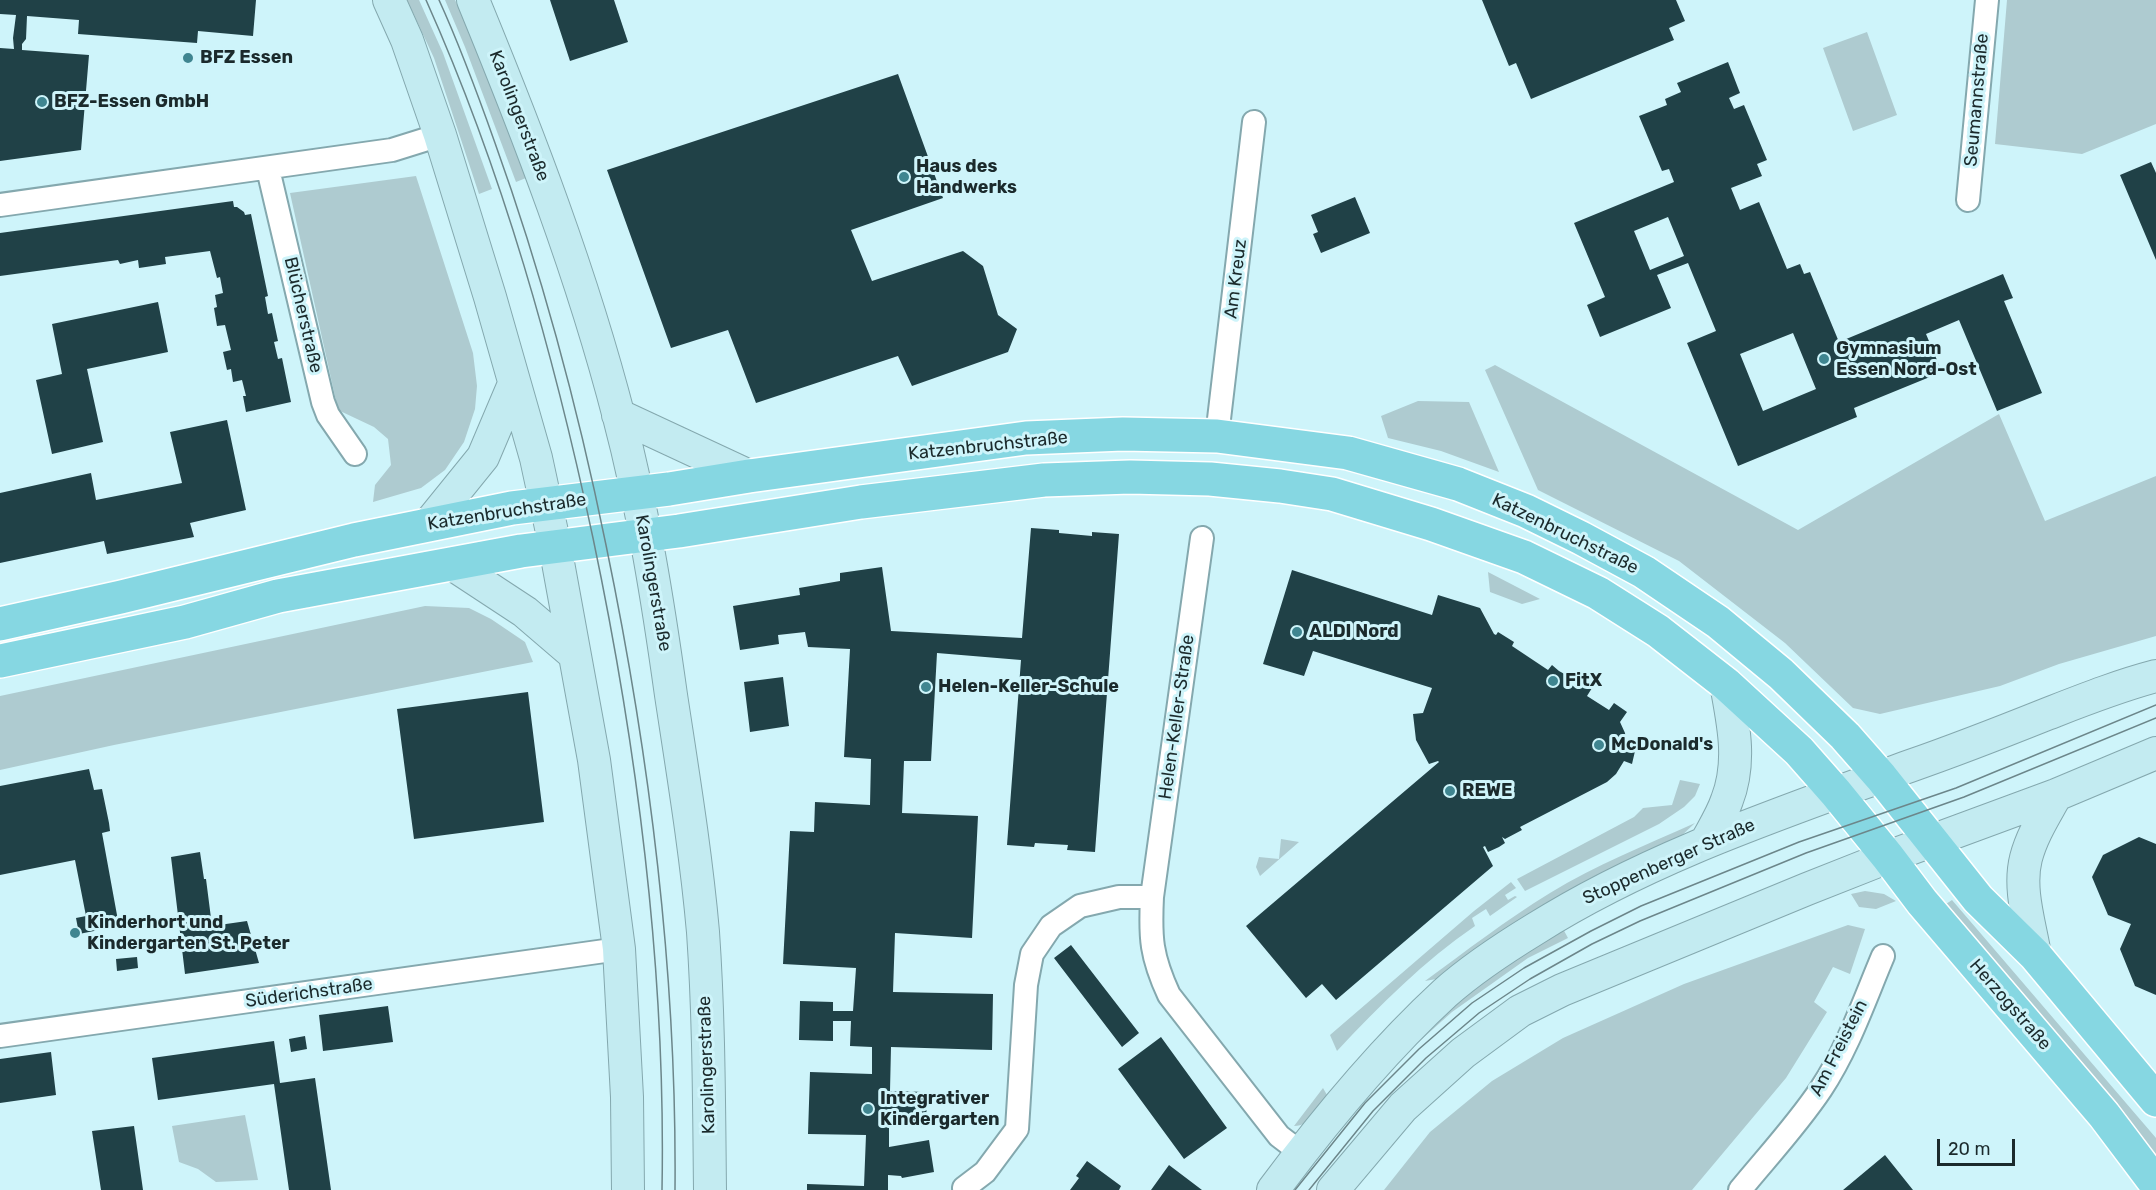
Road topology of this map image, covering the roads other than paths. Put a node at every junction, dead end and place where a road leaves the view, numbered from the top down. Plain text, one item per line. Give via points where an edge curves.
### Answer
1 (388, 0) edge
2 (473, 0) edge
3 (1986, 0) edge
4 (1254, 122) dead end
5 (440, 135) junction
6 (268, 169) junction
7 (1968, 200) dead end
8 (0, 204) edge
9 (514, 384) junction
10 (618, 416) junction
11 (1217, 436) junction
12 (355, 454) dead end
13 (749, 476) junction
14 (637, 493) junction
15 (545, 502) junction
16 (428, 525) junction
17 (644, 535) junction
18 (1202, 538) dead end
19 (555, 546) junction
20 (452, 564) junction
21 (0, 624) edge
22 (574, 654) junction
23 (0, 661) edge
24 (2156, 676) edge
25 (1726, 684) junction
26 (2156, 753) edge
27 (1881, 777) junction
28 (1836, 793) junction
29 (2056, 795) junction
30 (1706, 842) junction
31 (1932, 842) junction
32 (1888, 857) junction
33 (1152, 897) junction
34 (619, 949) junction
35 (2035, 955) junction
36 (1883, 956) dead end
37 (0, 1036) edge
38 (2156, 1100) edge
39 (1300, 1152) junction
40 (2156, 1184) edge
41 (964, 1188) dead end
42 (628, 1190) edge
43 (710, 1190) edge
44 (1273, 1190) edge
45 (1333, 1190) edge
46 (1740, 1190) edge

1 - 5 main road via 407,40
2 - 10 main road, Karolingerstraße via 545,180
3 - 7 street, Seumannstraße
4 - 11 street, Am Kreuz
5 - 6 street via 392,150
5 - 9 main road
6 - 8 street
6 - 12 street, Blücherstraße via 323,402
9 - 15 main road
9 - 16 main road via 483,457
10 - 13 main road
10 - 14 main road, Karolingerstraße
11 - 13 main road, Katzenbruchstraße via 1026,438
11 - 27 main road, Katzenbruchstraße via 1348,453 1458,484 1581,538 1644,572 1718,622 1781,674
13 - 14 main road, Katzenbruchstraße
14 - 15 main road, Katzenbruchstraße
14 - 17 main road, Karolingerstraße
15 - 16 main road, Katzenbruchstraße
15 - 19 main road
16 - 21 main road, Katzenbruchstraße
17 - 19 main road
17 - 25 main road via 861,502 1044,480 1173,477 1280,486 1332,494 1524,557 1598,593 1658,631
17 - 43 main road, Karolingerstraße via 661,625 702,923
18 - 33 street, Helen-Keller-Straße
19 - 20 main road
19 - 22 main road
20 - 22 main road via 525,612
20 - 23 main road via 278,596 185,622
22 - 34 main road via 594,760
24 - 27 main road, Stoppenberger Straße via 2116,687
25 - 28 main road via 1799,751
25 - 30 main road via 1736,743 1734,775 1727,800
26 - 29 main road
27 - 28 main road, Stoppenberger Straße
27 - 31 main road, Katzenbruchstraße
28 - 30 main road, Stoppenberger Straße
28 - 32 main road, Herzogstraße
29 - 31 main road
29 - 35 main road via 2025,860 2023,890
30 - 39 main road, Stoppenberger Straße via 1571,906 1455,985 1353,1088
31 - 32 main road
31 - 35 main road via 1978,899
32 - 40 main road, Herzogstraße via 2104,1115
32 - 45 main road via 1562,990 1520,1011 1463,1053 1403,1107
33 - 39 street, Helen-Keller-Straße via 1150,935 1157,969 1169,995 1279,1136
33 - 41 street via 1119,897 1080,906 1051,926 1032,954 1026,985 1017,1129 985,1172
34 - 37 street, Süderichstraße
34 - 42 main road
35 - 38 main road
36 - 46 street, Am Freistein via 1856,1023 1821,1089
39 - 44 main road, Stoppenberger Straße

